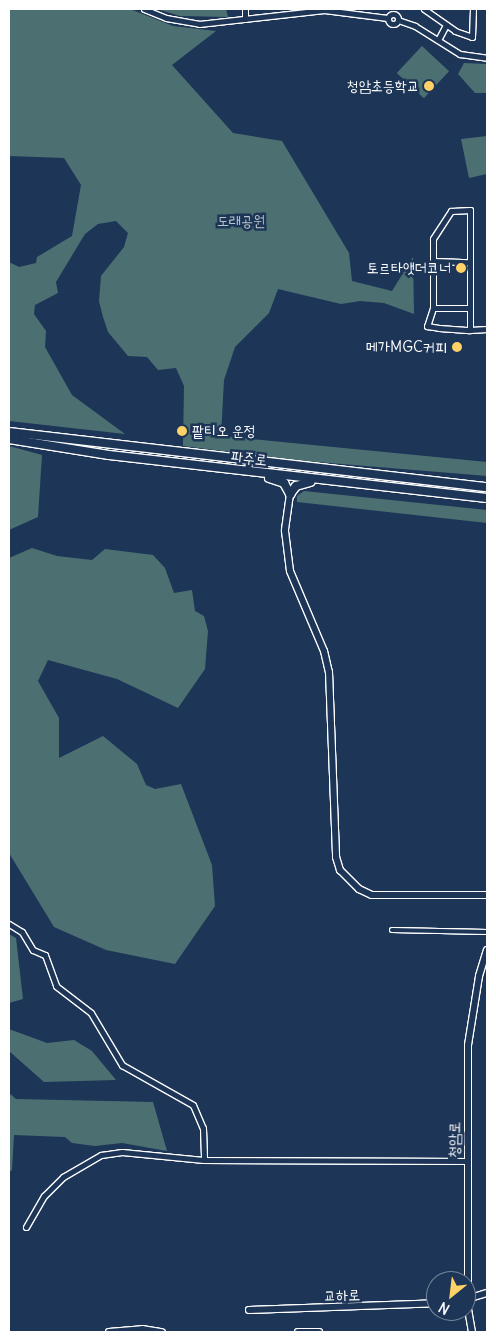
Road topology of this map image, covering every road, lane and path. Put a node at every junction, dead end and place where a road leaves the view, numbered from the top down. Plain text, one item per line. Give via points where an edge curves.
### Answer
1 (144, 9) edge
2 (244, 9) edge
3 (324, 9) edge
4 (424, 9) edge
5 (473, 9) edge
6 (354, 10) edge
7 (395, 12) edge
8 (388, 18) junction
9 (245, 19) junction
10 (398, 20) junction
11 (446, 25) junction
12 (438, 40) junction
13 (487, 58) edge
14 (434, 261) junction
15 (469, 262) junction
16 (433, 308) junction
17 (470, 308) junction
18 (487, 329) edge
19 (470, 330) junction
20 (9, 432) edge
21 (9, 439) edge
22 (239, 471) junction
23 (328, 480) junction
24 (487, 486) edge
25 (290, 494) junction
26 (487, 498) edge
27 (487, 895) edge
28 (9, 924) edge
29 (392, 930) dead end
30 (487, 932) edge
31 (487, 950) edge
32 (204, 1160) junction
33 (466, 1161) junction
34 (26, 1227) dead end
35 (468, 1271) edge
36 (426, 1303) edge
37 (249, 1310) dead end
38 (109, 1332) edge
39 (162, 1332) edge
40 (298, 1332) edge
41 (319, 1332) edge

1 - 9 street via 166,18 199,24
2 - 9 street
3 - 6 street
3 - 9 street
4 - 11 street
5 - 11 street via 472,37
6 - 8 street
7 - 8 street
7 - 10 street
8 - 10 street via 392,24
10 - 12 street
11 - 12 street
12 - 13 street via 460,54
14 - 15 street
14 - 15 street via 433,239 451,211 470,210
14 - 16 street
15 - 17 street
16 - 17 street
16 - 19 street via 427,326
17 - 19 street
18 - 19 street
20 - 24 main road, 파주로
21 - 22 main road, 파주로
22 - 23 main road, 파주로
22 - 25 main road via 249,476 277,479 284,483
23 - 25 main road via 302,482
23 - 26 main road, 파주로
25 - 27 street via 286,531 290,571 330,672 336,857 340,870 359,889 372,894
28 - 32 street via 22,932 33,950 45,955 56,986 91,1013 122,1064 194,1105 203,1128
29 - 30 street
31 - 33 street, 청암로 via 479,976 468,1045
32 - 33 street
32 - 34 street via 122,1152 101,1155 63,1177 44,1196
33 - 35 street, 청암로
36 - 37 street, 교하로
38 - 39 street via 142,1329
40 - 41 street

